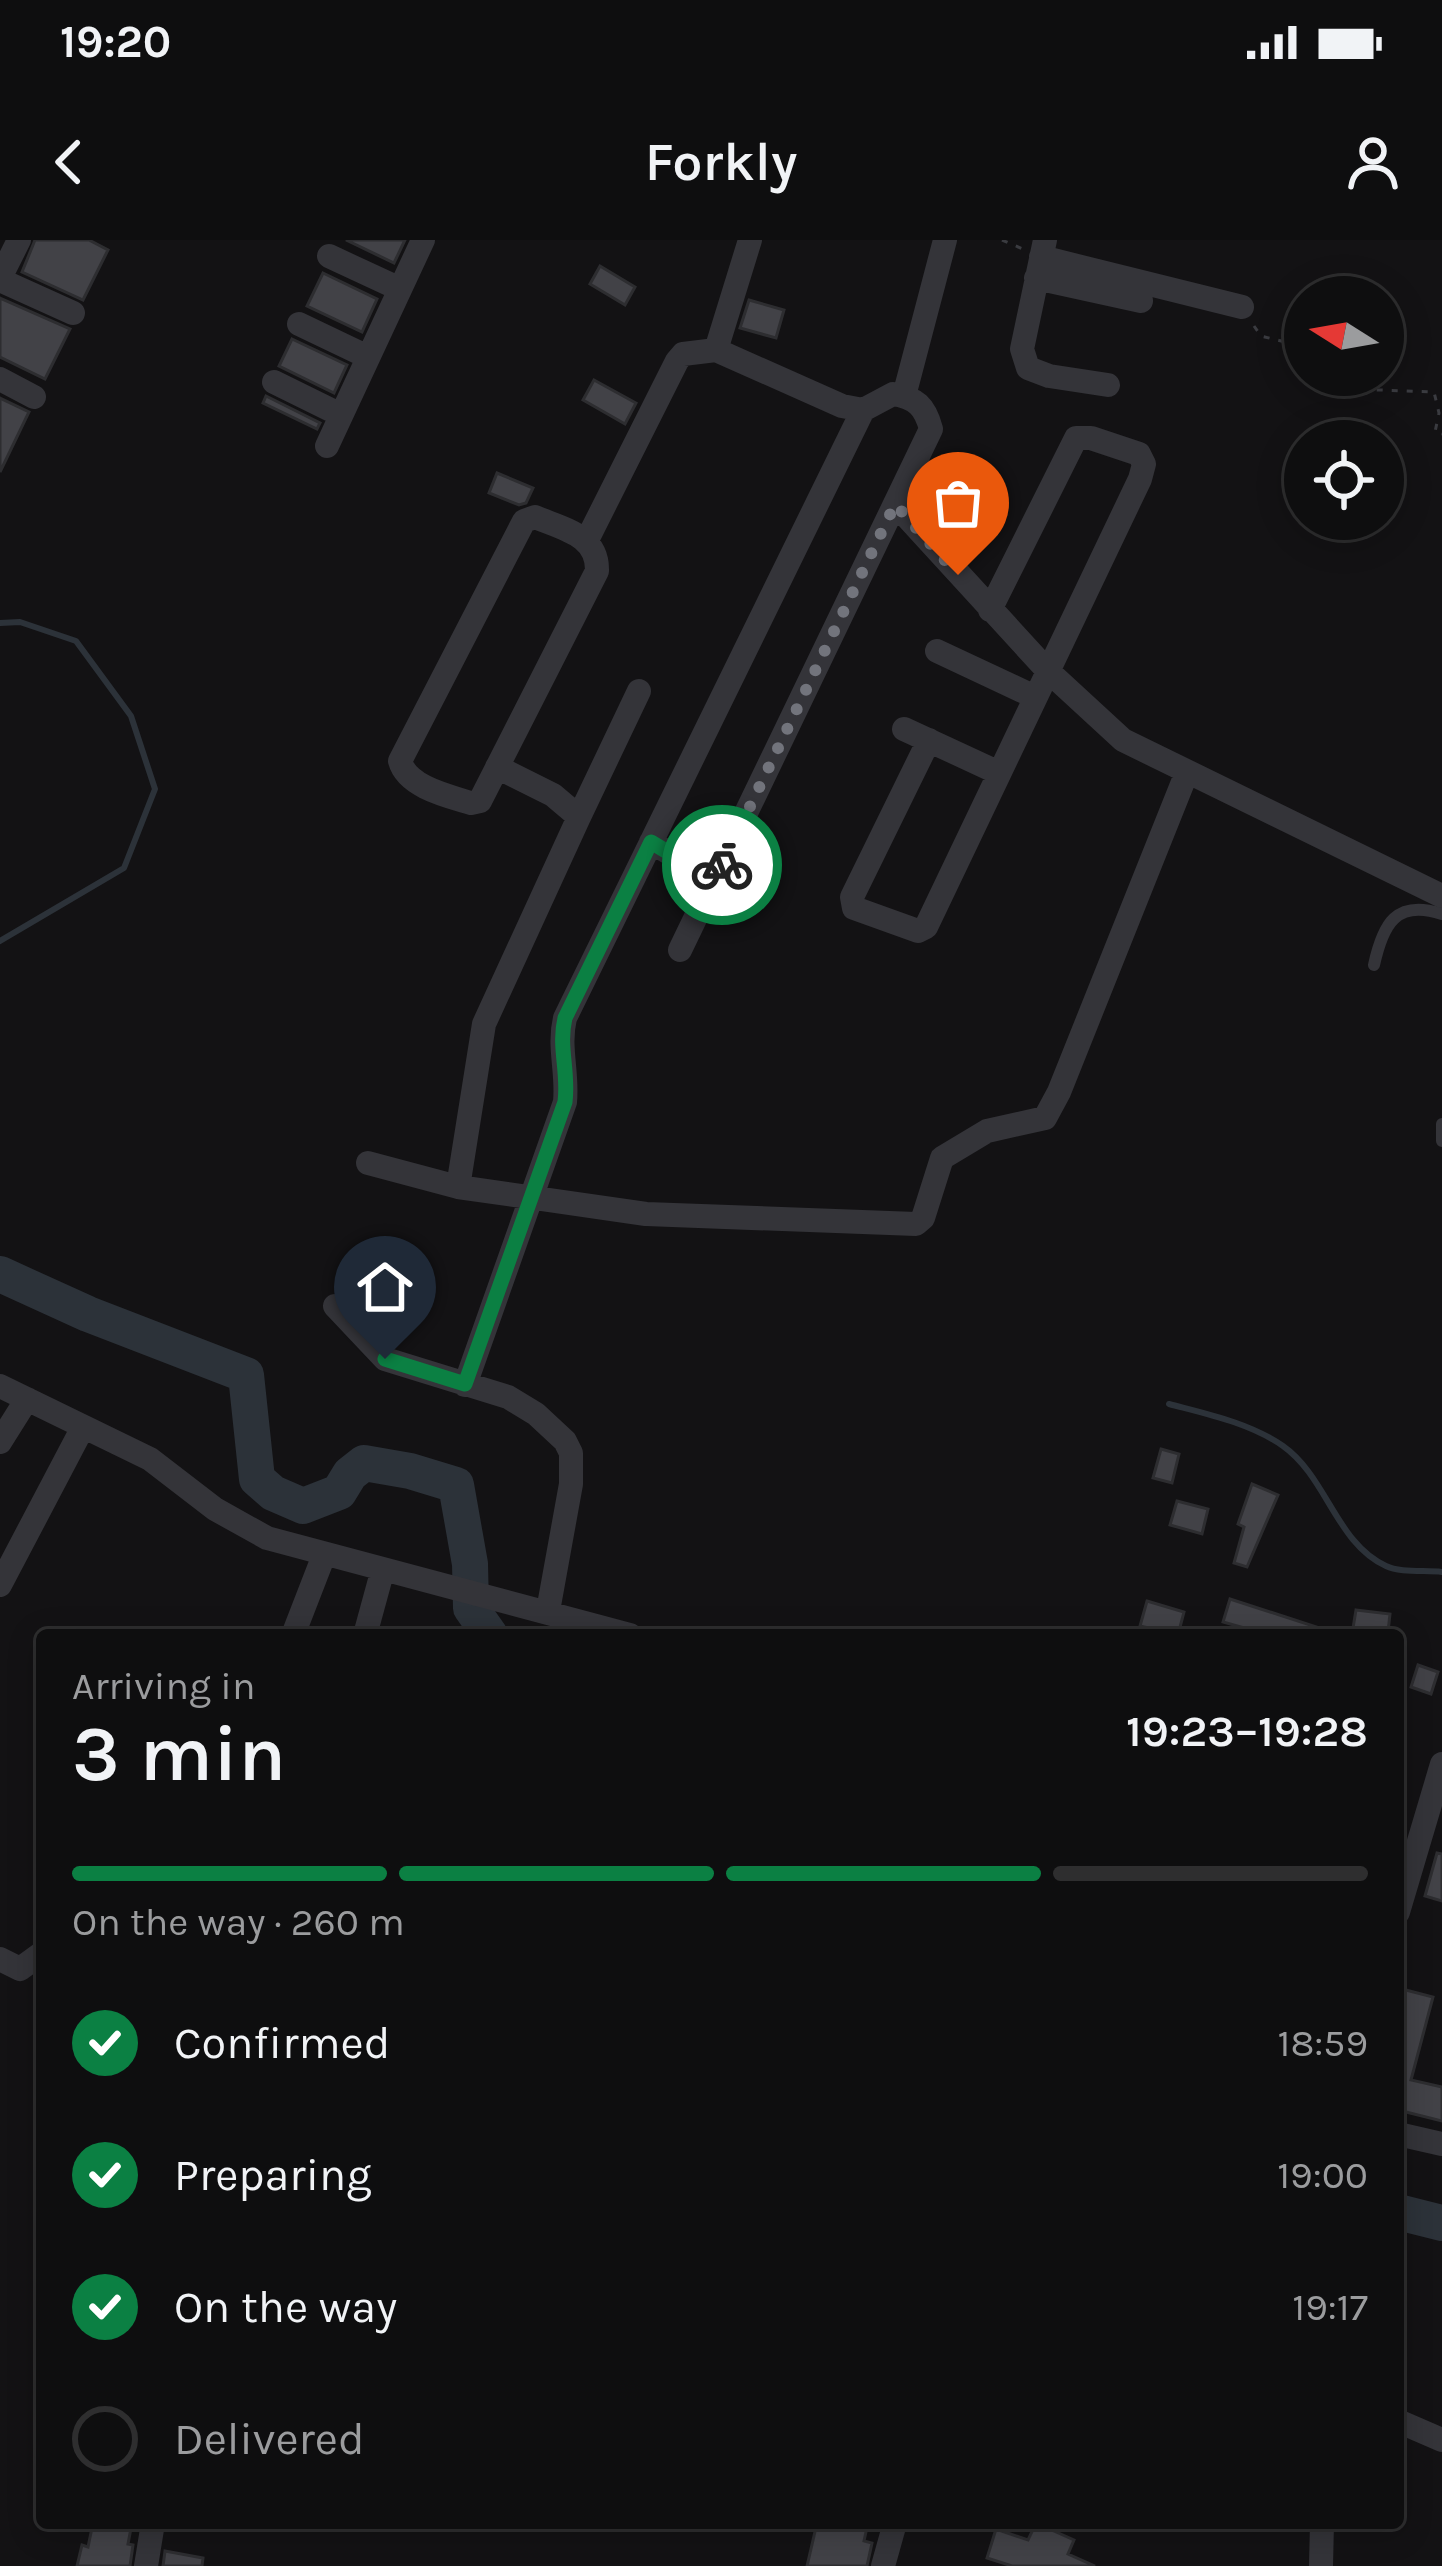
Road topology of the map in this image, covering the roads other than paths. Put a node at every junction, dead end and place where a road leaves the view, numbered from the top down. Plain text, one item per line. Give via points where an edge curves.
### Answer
1 (19, 240) edge
2 (423, 240) edge
3 (750, 240) edge
4 (945, 240) edge
5 (329, 256) dead end
6 (1041, 258) edge
7 (0, 279) edge
8 (400, 289) junction
9 (1142, 302) dead end
10 (1242, 308) road end
11 (73, 313) dead end
12 (299, 324) dead end
13 (716, 350) junction
14 (368, 357) junction
15 (0, 379) edge
16 (274, 382) dead end
17 (1108, 385) dead end
18 (904, 396) junction
19 (34, 397) dead end
20 (863, 410) junction
21 (341, 415) junction
22 (327, 446) dead end
23 (895, 504) junction
24 (587, 540) junction
25 (990, 610) junction
26 (937, 651) dead end
27 (1047, 670) junction
28 (639, 691) dead end
29 (1034, 696) junction
30 (904, 729) dead end
31 (929, 740) junction
32 (497, 767) junction
33 (1186, 772) junction
34 (999, 773) junction
35 (579, 817) junction
36 (651, 842) junction
37 (714, 880) junction
38 (1442, 896) edge
39 (1442, 914) edge
40 (680, 950) dead end
41 (1375, 965) dead end
42 (1442, 1124) edge
43 (1442, 1142) edge
44 (368, 1163) dead end
45 (458, 1187) junction
46 (534, 1195) junction
47 (335, 1306) dead end
48 (0, 1386) edge
49 (487, 1390) junction
50 (27, 1399) junction
51 (83, 1427) junction
52 (0, 1442) edge
53 (324, 1555) junction
54 (383, 1569) junction
55 (0, 1585) edge
56 (548, 1611) junction
57 (295, 1629) edge
58 (366, 1629) edge
59 (581, 1629) edge
60 (1440, 1777) edge
61 (1407, 1846) edge
62 (36, 1957) edge
63 (0, 1960) edge
64 (1404, 2135) edge
65 (1442, 2144) edge
66 (1404, 2424) edge
67 (1442, 2440) edge
68 (152, 2529) edge
69 (893, 2529) edge
70 (1322, 2529) edge
71 (146, 2566) edge
72 (884, 2566) edge
73 (1321, 2566) edge

1 - 7 street
2 - 8 street
3 - 13 street
4 - 18 street
5 - 8 street
6 - 9 street
6 - 10 street
6 - 17 street via 1022,349 1028,368
7 - 11 street
8 - 14 street
12 - 14 street
13 - 20 street
13 - 24 street via 682,354
14 - 21 street
15 - 19 street
16 - 21 street
18 - 20 street
18 - 23 street via 927,413 931,429
20 - 36 street
21 - 22 street
23 - 25 street
23 - 37 street
24 - 32 street via 597,559 591,587
24 - 32 street via 536,517 524,521 400,761 415,781 471,803 480,801
25 - 27 street
25 - 27 street via 1076,438 1139,454 1140,479
26 - 29 street
27 - 29 street
27 - 33 street via 1123,740
28 - 35 street
29 - 34 street
30 - 31 street
31 - 34 street
31 - 34 street via 851,897 854,908 923,929
32 - 35 street
33 - 38 street
33 - 46 street via 1045,1118 986,1131 942,1158 916,1224 691,1218
35 - 45 street via 484,1024
36 - 37 street
36 - 46 street via 565,1018 565,1102
37 - 40 street
39 - 41 lane via 1419,907 1398,915 1381,934
42 - 43 lane
44 - 45 street
45 - 46 street
46 - 49 street
47 - 49 street via 385,1359
48 - 50 street
49 - 56 street via 548,1425 571,1454
50 - 51 street
50 - 52 street
51 - 53 street via 151,1459 247,1529
51 - 55 street
53 - 54 street
53 - 57 street
54 - 56 street
54 - 58 street
56 - 59 street
60 - 61 street
62 - 63 street via 20,1969
64 - 65 street
66 - 67 street
68 - 71 street
69 - 72 street
70 - 73 street

